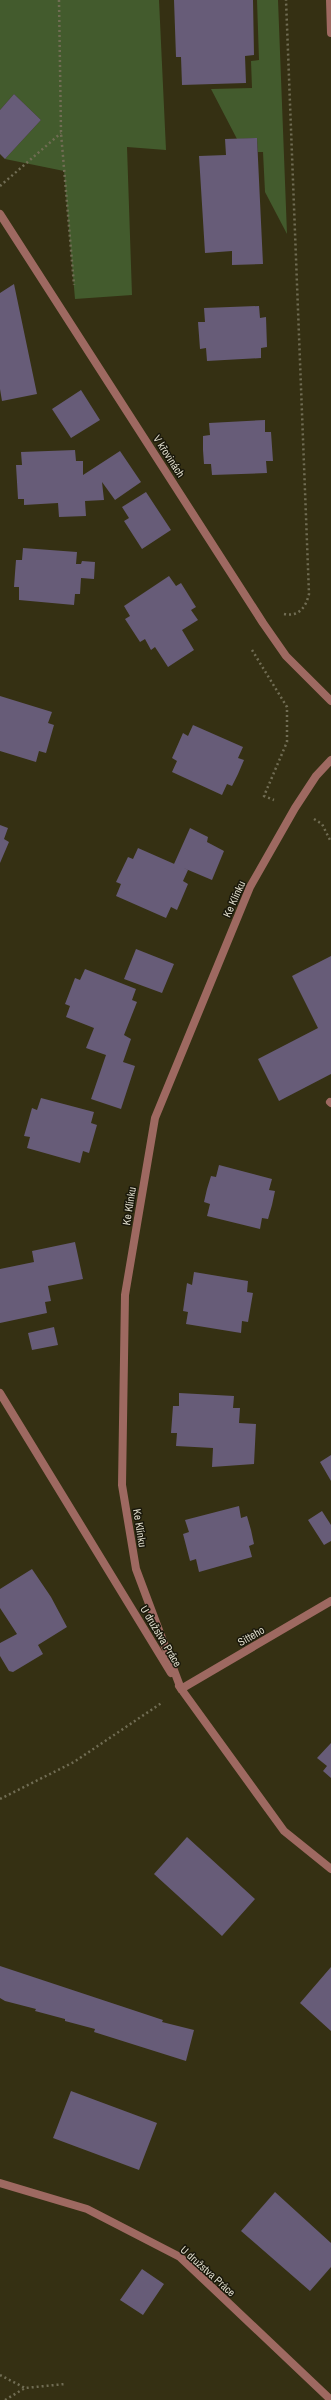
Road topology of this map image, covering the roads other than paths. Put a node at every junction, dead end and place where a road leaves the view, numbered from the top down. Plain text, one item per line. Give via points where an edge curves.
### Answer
1 (330, 0) edge
2 (331, 33) edge
3 (0, 214) edge
4 (331, 701) edge
5 (331, 760) edge
6 (0, 1393) edge
7 (331, 1602) edge
8 (181, 1689) junction
9 (331, 1869) edge
10 (0, 2183) edge
11 (331, 2400) edge

1 - 2 street
3 - 4 street, V křovinách via 263,623 286,656
5 - 8 street, Ke Klínku via 316,776 295,808 250,887 155,1118 125,1295 122,1485 136,1569
6 - 8 street, U družstva Práce
7 - 8 street, Sitteho
8 - 9 street, U družstva Práce via 284,1831
10 - 11 street, U družstva Práce via 87,2208 180,2257

